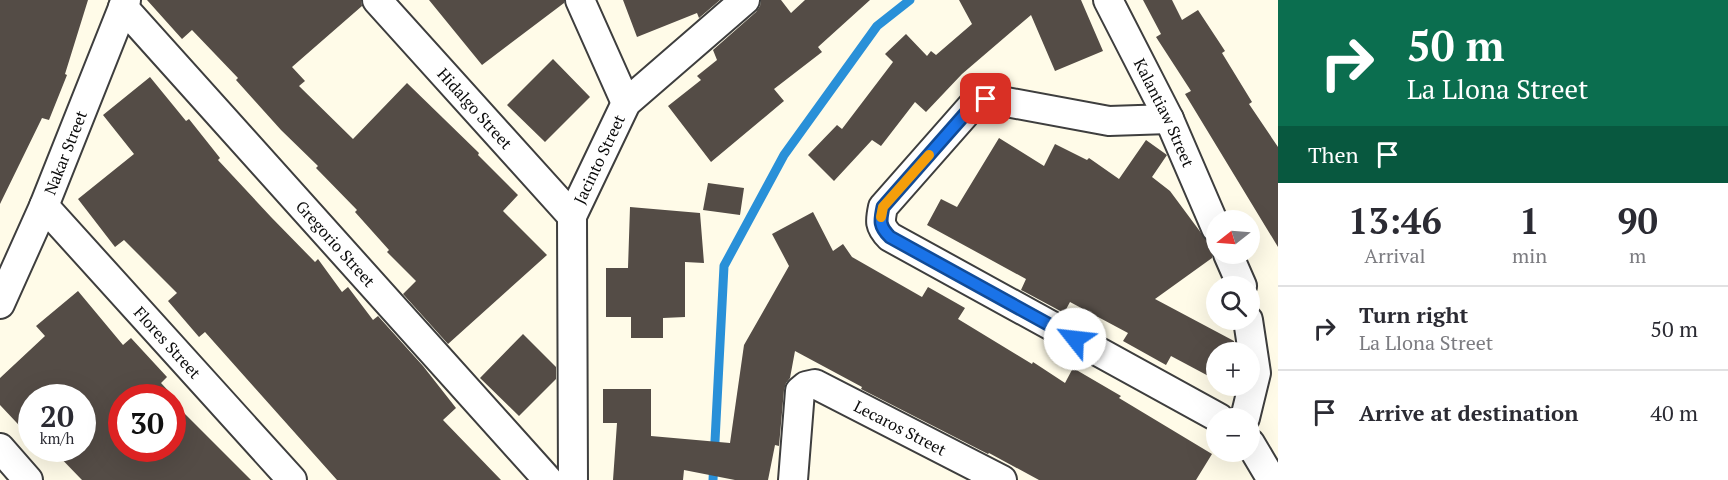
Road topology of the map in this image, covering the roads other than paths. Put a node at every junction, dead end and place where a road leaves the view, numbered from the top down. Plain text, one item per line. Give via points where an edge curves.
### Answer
1 (377, 0) edge
2 (580, 0) edge
3 (745, 0) edge
4 (1108, 0) edge
5 (124, 4) edge
6 (626, 102) junction
7 (1169, 119) junction
8 (44, 206) junction
9 (1208, 210) edge
10 (572, 216) junction
11 (0, 304) edge
12 (1250, 330) edge
13 (1247, 408) edge
14 (1206, 411) edge
15 (0, 448) edge
16 (1260, 460) edge
17 (28, 480) edge
18 (292, 480) edge
19 (548, 480) edge
20 (573, 480) edge
21 (793, 480) edge
22 (1002, 480) edge
23 (1272, 480) edge

1 - 10 street, Hidalgo Street
2 - 6 street
3 - 6 street, Jacinto Street
4 - 7 street, Kalantiaw Street
5 - 8 street, Nakar Street
5 - 19 street, Gregorio Street
6 - 10 street, Jacinto Street
7 - 9 street, Kalantiaw Street
7 - 14 street via 1109,121 1001,100 980,101 883,207 880,218 882,229 890,237
8 - 11 street, Nakar Street
8 - 18 street, Flores Street
10 - 20 street, Jacinto Street
12 - 13 street via 1256,373
15 - 17 street
16 - 23 street
21 - 22 street, Lecaros Street via 800,391 815,384

